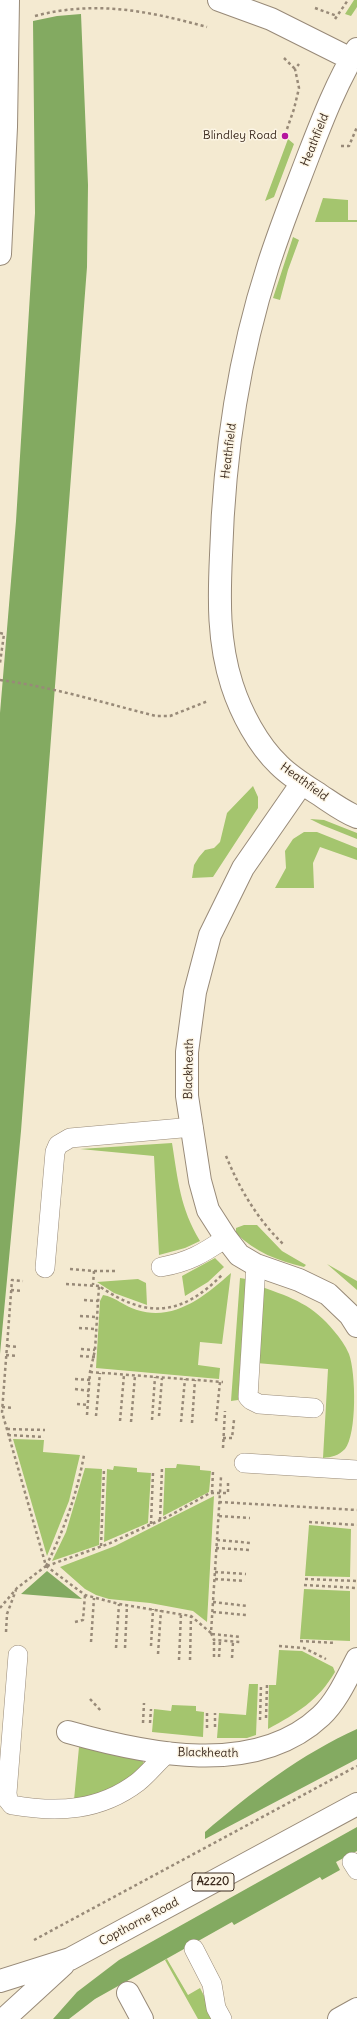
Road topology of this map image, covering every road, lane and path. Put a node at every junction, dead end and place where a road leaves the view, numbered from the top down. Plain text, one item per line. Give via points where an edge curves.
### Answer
1 (8, 0) edge
2 (219, 0) edge
3 (7, 24) junction
4 (209, 27) dead end
5 (354, 54) edge
6 (278, 55) dead end
7 (295, 69) dead end
8 (357, 128) edge
9 (338, 147) dead end
10 (0, 254) edge
11 (0, 633) edge
12 (0, 663) edge
13 (0, 680) edge
14 (209, 700) dead end
15 (302, 783) junction
16 (357, 817) edge
17 (193, 1127) junction
18 (225, 1153) dead end
19 (287, 1248) dead end
20 (240, 1253) junction
21 (161, 1267) dead end
22 (44, 1268) dead end
23 (94, 1271) junction
24 (115, 1271) dead end
25 (67, 1273) dead end
26 (27, 1281) dead end
27 (64, 1284) dead end
28 (93, 1285) junction
29 (99, 1286) junction
30 (11, 1290) junction
31 (22, 1291) dead end
32 (84, 1300) dead end
33 (98, 1301) junction
34 (80, 1316) dead end
35 (97, 1317) junction
36 (357, 1326) edge
37 (79, 1328) dead end
38 (96, 1329) junction
39 (7, 1346) junction
40 (18, 1347) dead end
41 (81, 1349) dead end
42 (95, 1350) junction
43 (6, 1355) junction
44 (18, 1356) dead end
45 (80, 1356) dead end
46 (95, 1357) junction
47 (90, 1372) junction
48 (100, 1373) junction
49 (124, 1374) junction
50 (135, 1376) junction
51 (155, 1377) junction
52 (162, 1378) junction
53 (75, 1379) dead end
54 (185, 1379) junction
55 (90, 1380) junction
56 (195, 1380) junction
57 (220, 1382) junction
58 (227, 1382) dead end
59 (75, 1389) dead end
60 (89, 1391) junction
61 (77, 1404) dead end
62 (88, 1405) junction
63 (225, 1406) dead end
64 (2, 1407) junction
65 (14, 1408) dead end
66 (314, 1408) dead end
67 (87, 1415) dead end
68 (96, 1416) dead end
69 (159, 1416) dead end
70 (234, 1416) dead end
71 (152, 1420) dead end
72 (120, 1421) dead end
73 (216, 1421) dead end
74 (131, 1422) dead end
75 (181, 1422) dead end
76 (192, 1422) dead end
77 (7, 1429) junction
78 (44, 1430) dead end
79 (8, 1435) junction
80 (44, 1437) dead end
81 (223, 1438) junction
82 (222, 1454) dead end
83 (84, 1455) dead end
84 (244, 1463) dead end
85 (162, 1468) dead end
86 (104, 1469) dead end
87 (221, 1469) dead end
88 (357, 1470) edge
89 (214, 1471) dead end
90 (153, 1473) dead end
91 (212, 1493) junction
92 (220, 1493) junction
93 (228, 1493) dead end
94 (219, 1502) junction
95 (357, 1510) edge
96 (218, 1516) junction
97 (250, 1518) dead end
98 (160, 1520) junction
99 (309, 1522) dead end
100 (151, 1524) junction
101 (357, 1525) edge
102 (217, 1540) junction
103 (251, 1543) dead end
104 (101, 1546) junction
105 (216, 1548) junction
106 (251, 1550) dead end
107 (46, 1566) junction
108 (215, 1572) junction
109 (246, 1574) dead end
110 (215, 1579) junction
111 (305, 1579) dead end
112 (245, 1581) dead end
113 (357, 1581) edge
114 (304, 1585) dead end
115 (17, 1588) junction
116 (357, 1588) edge
117 (85, 1595) junction
118 (94, 1598) junction
119 (214, 1602) junction
120 (119, 1604) junction
121 (127, 1605) junction
122 (247, 1606) dead end
123 (0, 1608) edge
124 (153, 1609) junction
125 (161, 1610) junction
126 (213, 1612) junction
127 (181, 1614) junction
128 (246, 1615) dead end
129 (191, 1616) junction
130 (75, 1622) dead end
131 (212, 1634) junction
132 (241, 1637) dead end
133 (214, 1640) junction
134 (220, 1641) junction
135 (300, 1641) dead end
136 (91, 1642) dead end
137 (233, 1642) junction
138 (240, 1642) dead end
139 (343, 1643) dead end
140 (151, 1646) dead end
141 (279, 1646) dead end
142 (116, 1648) dead end
143 (124, 1648) dead end
144 (158, 1654) dead end
145 (18, 1655) joint
146 (214, 1657) dead end
147 (219, 1657) dead end
148 (232, 1658) dead end
149 (179, 1660) dead end
150 (190, 1660) dead end
151 (354, 1665) edge
152 (68, 1732) dead end
153 (169, 1752) junction
154 (357, 1766) edge
155 (357, 1804) edge
156 (32, 1941) dead end
157 (194, 1949) dead end
158 (70, 1959) junction
159 (0, 1981) edge
160 (128, 1993) dead end
161 (4, 2019) edge
162 (142, 2019) edge
163 (222, 2019) edge

1 - 3 street
2 - 5 street via 271,18
3 - 4 path via 68,8 105,7 152,12
3 - 10 street via 6,127
5 - 15 street, Heathfield via 331,99 300,177 257,303 237,392 221,526 220,627 224,658 232,687 245,717 260,742 278,765
6 - 7 path
8 - 9 path via 349,146
11 - 12 path via 4,634
13 - 14 path via 51,689 156,716 170,716
15 - 16 street, Heathfield
15 - 17 street, Blackheath via 243,868 210,935 195,992 187,1052 187,1096
17 - 20 street, Blackheath via 200,1181 208,1210
17 - 22 lane via 70,1138 58,1145 55,1152
18 - 19 path via 245,1196 267,1229
20 - 21 lane via 200,1256 180,1264
20 - 29 path via 208,1289 177,1306 152,1309 139,1307 117,1299
20 - 36 street via 328,1294 350,1315
20 - 66 lane via 248,1397 259,1404
23 - 24 path
23 - 25 path via 70,1269
23 - 28 path
26 - 30 path via 12,1280
27 - 28 path
28 - 29 path
29 - 33 path
30 - 31 path
30 - 39 path
32 - 33 path
33 - 35 path
34 - 35 path
35 - 38 path
37 - 38 path
38 - 42 path
39 - 40 path
39 - 43 path
41 - 42 path
42 - 46 path
43 - 44 path
43 - 64 path
45 - 46 path
46 - 47 path
47 - 48 path
47 - 55 path
48 - 49 path
48 - 68 path
49 - 50 path
49 - 72 path
50 - 51 path
50 - 74 path
51 - 52 path
51 - 71 path
52 - 54 path
52 - 69 path
53 - 55 path
54 - 56 path
54 - 75 path
55 - 60 path
56 - 57 path
56 - 76 path
57 - 58 path
57 - 73 path
59 - 60 path
60 - 62 path
61 - 62 path
62 - 67 path
63 - 81 path
64 - 65 path
64 - 77 path
70 - 81 path via 232,1438
77 - 78 path
77 - 79 path
79 - 80 path
79 - 107 path
81 - 82 path
83 - 107 path via 73,1501 61,1536
84 - 88 lane
85 - 98 path
86 - 104 path
87 - 92 path
89 - 91 path
90 - 100 path
91 - 92 path
91 - 98 path
92 - 93 path
92 - 94 path
94 - 95 path
94 - 96 path
96 - 97 path
96 - 102 path
98 - 100 path
99 - 101 path
100 - 104 path
102 - 103 path
102 - 105 path
104 - 107 path
105 - 106 path
105 - 108 path
107 - 115 path
107 - 117 path
108 - 109 path
108 - 110 path
110 - 112 path
110 - 119 path
111 - 113 path
114 - 116 path
115 - 123 path
115 - 145 path via 7,1614 4,1648
117 - 118 path
117 - 130 path via 83,1620
118 - 120 path
118 - 136 path
119 - 122 path
119 - 126 path
120 - 121 path
120 - 142 path
121 - 124 path
121 - 143 path
124 - 125 path
124 - 140 path
125 - 127 path
125 - 144 path
126 - 128 path
126 - 131 path
127 - 129 path
127 - 149 path
129 - 131 path
129 - 150 path
131 - 132 path
131 - 133 path
133 - 134 path
133 - 146 path
134 - 137 path
134 - 147 path
135 - 139 path
137 - 138 path
137 - 148 path
141 - 151 path via 304,1648
145 - 153 lane via 7,1793 12,1805 58,1810 82,1808 98,1803 121,1793 138,1781
151 - 153 street, Blackheath via 345,1684 322,1715 293,1737 259,1751 232,1755
152 - 153 street, Blackheath via 128,1747
154 - 156 path
155 - 158 street, Copthorne Road / A2220
157 - 163 lane via 212,1984 216,2008
158 - 159 street, Copthorne Road / A2220
158 - 161 street
160 - 162 street

